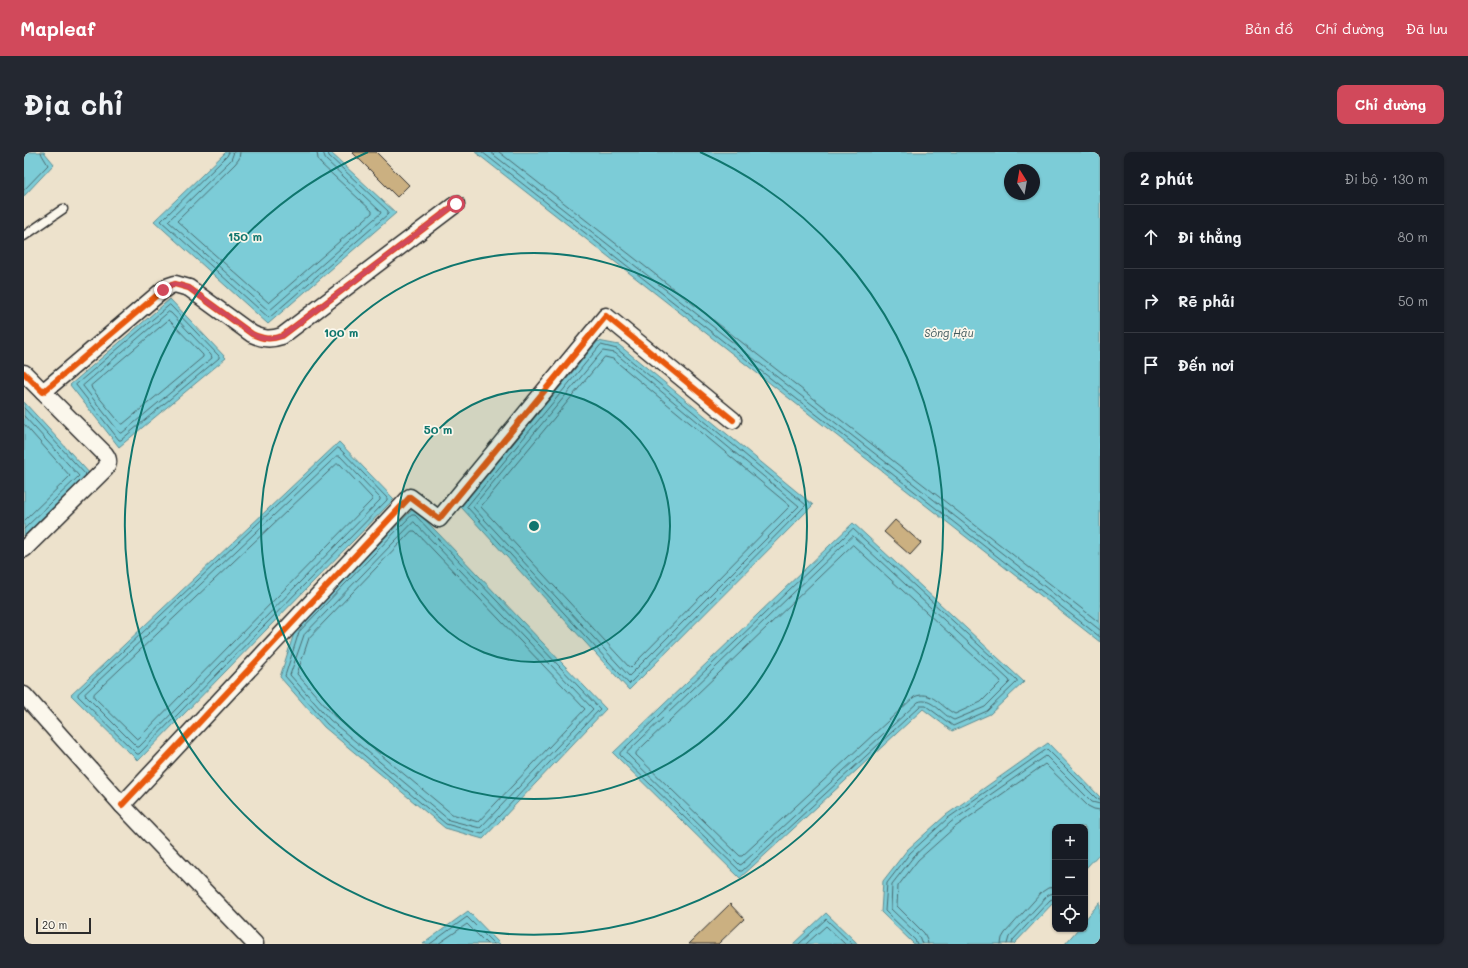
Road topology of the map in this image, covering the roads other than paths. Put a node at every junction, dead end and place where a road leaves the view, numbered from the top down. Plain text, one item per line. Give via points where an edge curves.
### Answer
1 (456, 204) dead end
2 (63, 209) dead end
3 (24, 236) edge
4 (24, 373) edge
5 (43, 392) junction
6 (733, 420) dead end
7 (24, 549) edge
8 (24, 695) edge
9 (122, 805) junction
10 (255, 944) edge

1 - 5 street via 282,336 261,338 252,334 189,288 175,284 163,290
2 - 3 lane
4 - 5 street
5 - 7 street via 105,454 108,462 105,469
6 - 9 street via 606,316 439,519 410,497
8 - 9 street
9 - 10 street

